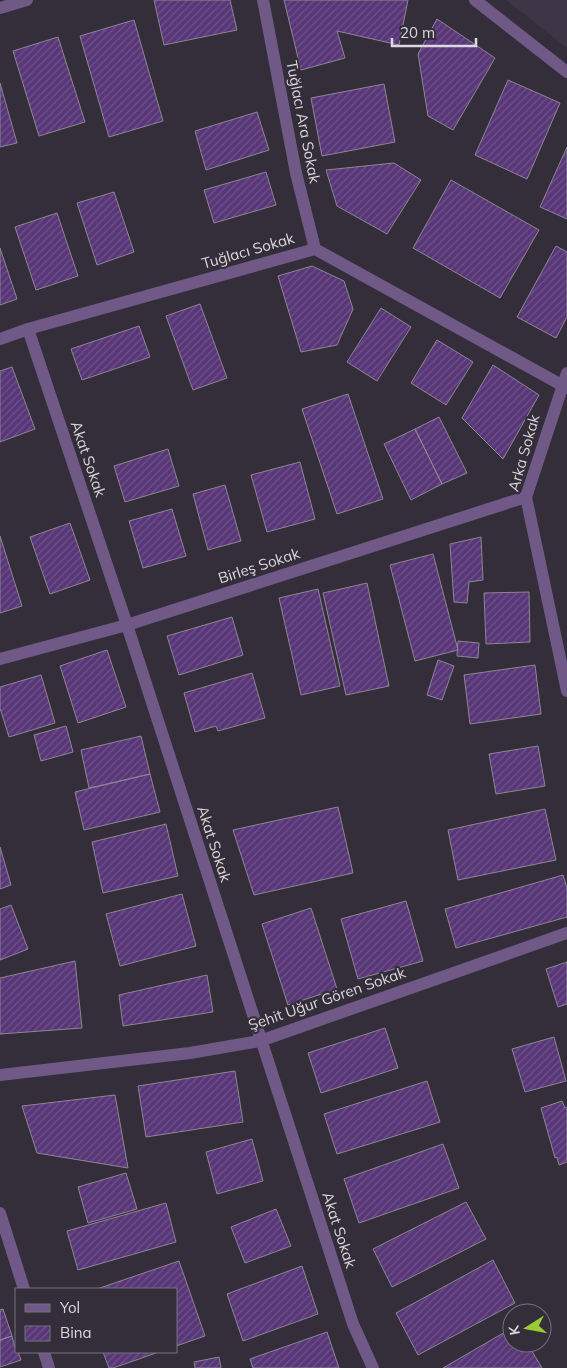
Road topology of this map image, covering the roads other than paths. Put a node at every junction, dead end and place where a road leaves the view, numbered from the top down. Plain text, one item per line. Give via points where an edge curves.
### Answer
1 (27, 0) edge
2 (263, 0) edge
3 (475, 0) edge
4 (0, 8) edge
5 (567, 72) edge
6 (315, 250) junction
7 (28, 329) junction
8 (0, 338) edge
9 (565, 382) edge
10 (526, 497) junction
11 (127, 625) junction
12 (0, 658) edge
13 (567, 691) edge
14 (567, 933) edge
15 (260, 1041) junction
16 (0, 1075) edge
17 (0, 1213) edge
18 (24, 1288) edge
19 (44, 1353) edge
20 (49, 1368) edge
21 (373, 1368) edge

1 - 4 street
2 - 6 street, Tuğlacı Ara Sokak via 296,173
3 - 5 street
6 - 7 street, Tuğlacı Sokak
6 - 9 street, Tuğlacı Sokak
7 - 8 street, Tuğlacı Sokak
7 - 11 street, Akat Sokak
9 - 10 street, Arka Sokak
10 - 11 street, Birleş Sokak
10 - 13 street, Arka Sokak
11 - 12 street, Birleş Sokak
11 - 15 street, Akat Sokak
14 - 15 street, Şehit Uğur Gören Sokak
15 - 16 street, Şehit Uğur Gören Sokak via 190,1053
15 - 21 street, Akat Sokak via 353,1324
17 - 18 street
19 - 20 street

